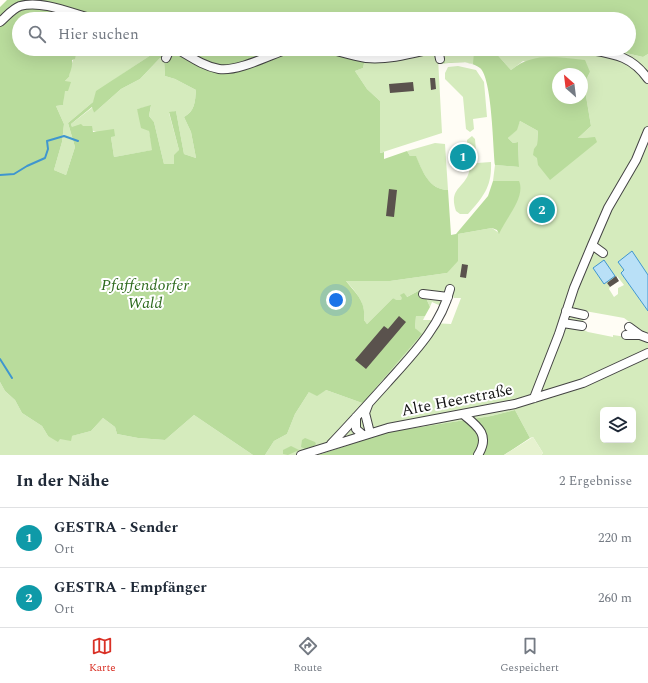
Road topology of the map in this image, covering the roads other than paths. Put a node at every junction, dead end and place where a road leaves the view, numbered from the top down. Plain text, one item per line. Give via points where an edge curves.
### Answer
1 (12, 12) edge
2 (12, 12) edge
3 (70, 12) edge
4 (0, 22) edge
5 (188, 56) edge
6 (268, 56) edge
7 (357, 56) edge
8 (399, 56) edge
9 (439, 56) edge
10 (617, 56) edge
11 (440, 59) dead end
12 (648, 79) edge
13 (648, 131) edge
14 (592, 245) junction
15 (603, 253) dead end
16 (423, 294) dead end
17 (566, 309) junction
18 (584, 315) dead end
19 (563, 323) junction
20 (582, 326) dead end
21 (628, 331) dead end
22 (644, 336) edge
23 (648, 353) edge
24 (534, 398) junction
25 (368, 405) junction
26 (464, 415) junction
27 (356, 417) junction
28 (366, 434) junction
29 (330, 446) junction
30 (301, 455) edge
31 (478, 455) edge

1 - 4 street
2 - 3 street via 32,4
5 - 6 street via 222,70
7 - 8 street
9 - 11 street
10 - 12 street via 631,61
13 - 14 street via 636,160 608,208
14 - 15 street
14 - 17 street
16 - 25 street via 449,293 432,329
17 - 18 street
17 - 19 street
19 - 20 street
19 - 24 street via 557,351
21 - 22 street
23 - 24 street, Alte Heerstraße via 583,383
24 - 26 street, Alte Heerstraße
25 - 27 street
25 - 28 street via 365,413
26 - 28 street, Alte Heerstraße
26 - 31 street via 479,427 483,436
27 - 28 street via 356,428
27 - 29 street
28 - 29 street, Alte Heerstraße
29 - 30 street, Alte Heerstraße

